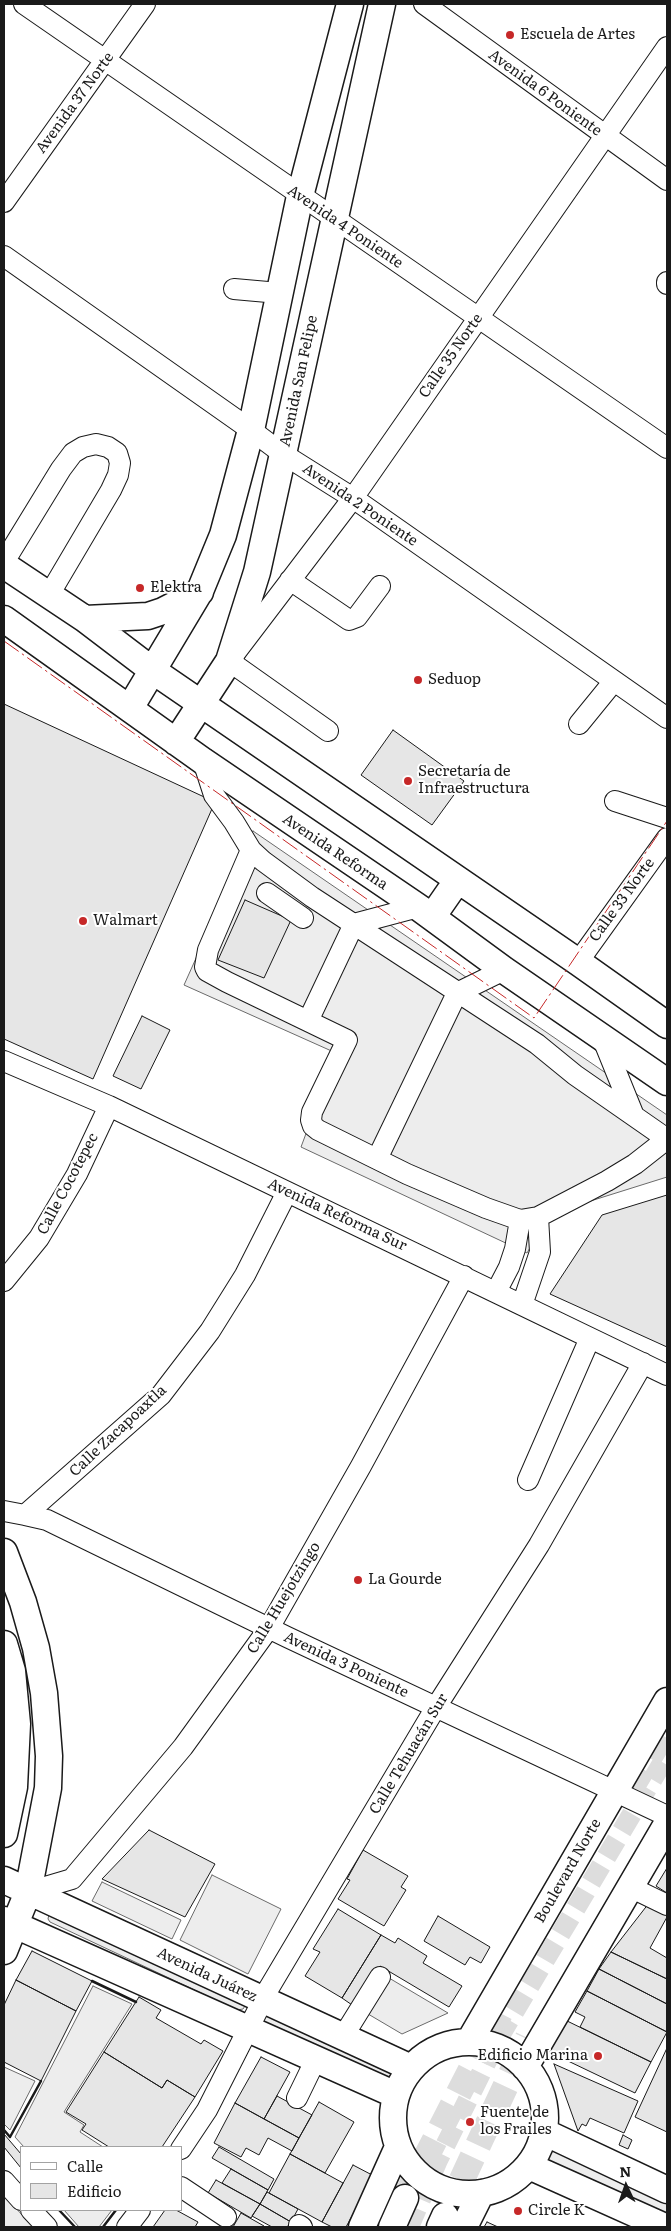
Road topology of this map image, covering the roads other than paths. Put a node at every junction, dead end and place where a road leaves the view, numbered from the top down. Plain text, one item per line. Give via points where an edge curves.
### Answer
1 (24, 4) edge
2 (145, 4) edge
3 (350, 4) edge
4 (382, 4) edge
5 (424, 4) edge
6 (667, 47) edge
7 (106, 60) junction
8 (605, 136) junction
9 (667, 180) edge
10 (300, 196) junction
11 (4, 202) edge
12 (334, 220) junction
13 (4, 256) edge
14 (234, 289) dead end
15 (279, 293) junction
16 (478, 317) junction
17 (251, 430) junction
18 (667, 448) edge
19 (283, 454) junction
20 (353, 498) junction
21 (4, 563) edge
22 (290, 580) junction
23 (380, 586) dead end
24 (200, 591) junction
25 (48, 595) junction
26 (4, 620) edge
27 (85, 620) junction
28 (229, 661) junction
29 (152, 670) junction
30 (614, 681) junction
31 (201, 704) junction
32 (130, 708) junction
33 (667, 718) edge
34 (579, 724) dead end
35 (328, 731) dead end
36 (176, 742) junction
37 (203, 761) junction
38 (615, 801) dead end
39 (667, 818) edge
40 (667, 838) edge
41 (251, 850) junction
42 (457, 881) junction
43 (267, 893) dead end
44 (425, 912) junction
45 (303, 918) dead end
46 (354, 924) junction
47 (578, 962) junction
48 (504, 970) junction
49 (457, 993) junction
50 (308, 1021) junction
51 (667, 1025) edge
52 (602, 1037) junction
53 (4, 1061) edge
54 (667, 1082) edge
55 (109, 1106) junction
56 (635, 1116) junction
57 (667, 1139) edge
58 (377, 1159) junction
59 (287, 1192) junction
60 (529, 1219) junction
61 (464, 1276) junction
62 (4, 1281) edge
63 (496, 1292) junction
64 (522, 1305) junction
65 (590, 1338) junction
66 (643, 1363) junction
67 (667, 1375) edge
68 (528, 1480) dead end
69 (4, 1511) edge
70 (25, 1515) junction
71 (4, 1552) edge
72 (269, 1628) junction
73 (4, 1644) edge
74 (667, 1701) edge
75 (436, 1707) junction
76 (614, 1791) junction
77 (667, 1816) edge
78 (667, 1824) edge
79 (4, 1834) edge
80 (4, 1880) edge
81 (630, 1887) junction
82 (28, 1892) junction
83 (667, 1906) edge
84 (10, 1923) edge
85 (4, 1951) edge
86 (380, 1977) dead end
87 (263, 2000) junction
88 (248, 2030) junction
89 (344, 2035) junction
90 (468, 2042) junction
91 (316, 2059) junction
92 (525, 2067) junction
93 (412, 2068) junction
94 (396, 2095) junction
95 (296, 2098) dead end
96 (544, 2132) junction
97 (398, 2147) junction
98 (182, 2148) edge
99 (528, 2166) junction
100 (4, 2181) edge
101 (182, 2188) edge
102 (667, 2190) edge
103 (481, 2193) junction
104 (405, 2198) tunnel mouth
105 (20, 2199) edge
106 (32, 2211) edge
107 (139, 2211) edge
108 (226, 2217) dead end
109 (449, 2224) edge
110 (47, 2227) edge
111 (127, 2227) edge
112 (362, 2227) edge
113 (392, 2227) edge
114 (665, 2227) edge

1 - 7 street, Avenida 4 Poniente
2 - 7 street, Avenida 37 Norte
3 - 10 main road
4 - 12 main road, Avenida San Felipe
5 - 8 street, Avenida 6 Poniente
6 - 8 street, Calle 35 Norte
7 - 10 street, Avenida 4 Poniente
7 - 11 street, Avenida 37 Norte
8 - 9 street, Avenida 6 Poniente
8 - 16 street, Calle 35 Norte
10 - 12 street, Avenida 4 Poniente
10 - 15 main road
12 - 16 street, Avenida 4 Poniente
12 - 19 main road, Avenida San Felipe
13 - 17 street, Avenida 2 Poniente
14 - 15 street
15 - 17 main road
16 - 18 street, Avenida 4 Poniente
16 - 20 street, Calle 35 Norte
17 - 19 street, Avenida 2 Poniente
17 - 24 main road via 223,535
19 - 20 street, Avenida 2 Poniente
19 - 28 main road, Avenida San Felipe via 257,572
20 - 22 street, Calle 35 Norte
20 - 30 street, Avenida 2 Poniente
21 - 25 main road
21 - 25 street via 73,453 96,444 117,453 120,463 118,475
22 - 23 street via 349,620 356,617
22 - 28 street, Calle 35 Norte
24 - 27 main road via 148,616
24 - 29 main road
25 - 27 main road
26 - 32 main road, Avenida Reforma
27 - 29 main road
28 - 31 main road, Avenida San Felipe
28 - 35 street
29 - 31 main road
29 - 32 main road
30 - 33 street, Avenida 2 Poniente
30 - 34 street
31 - 36 main road, Avenida San Felipe
31 - 42 main road
32 - 36 main road, Avenida Reforma
36 - 37 main road, Avenida Reforma
37 - 41 street via 214,796
37 - 44 main road, Avenida Reforma
38 - 39 street
40 - 47 street, Calle 33 Norte
41 - 46 street via 277,872
41 - 50 street via 208,950 205,967 227,982
42 - 44 main road
42 - 47 main road
43 - 45 street
44 - 46 street
44 - 48 main road, Avenida Reforma
46 - 49 street
46 - 50 street
47 - 51 main road
48 - 49 street
48 - 52 main road, Avenida Reforma
49 - 56 street via 536,1044
49 - 58 street
50 - 58 street via 347,1040 312,1112 313,1126
52 - 54 main road, Avenida Reforma
52 - 56 street
53 - 55 street, Avenida Reforma Sur
55 - 59 street, Avenida Reforma Sur
55 - 62 street, Calle Cocotepec via 77,1174 40,1238
56 - 57 street
57 - 60 street via 607,1181
58 - 60 street via 418,1179
59 - 61 street, Avenida Reforma Sur
59 - 70 street, Calle Zacapoaxtla via 245,1275 210,1331 161,1395
60 - 63 street
60 - 64 street via 540,1252
61 - 63 street, Avenida Reforma Sur
61 - 72 street, Calle Huejotzingo
63 - 64 street, Avenida Reforma Sur
64 - 65 street, Avenida Reforma Sur
65 - 66 street, Avenida Reforma Sur
65 - 68 street
66 - 67 street, Avenida Reforma Sur
66 - 75 street, Calle Tehuacán Sur via 539,1545
69 - 70 street
70 - 72 street, Avenida 3 Poniente via 47,1520
71 - 82 main road via 36,1648 44,1693 49,1756 48,1788
72 - 75 street, Avenida 3 Poniente
72 - 82 street, Calle Huejotzingo via 183,1747 72,1879
73 - 79 main road via 12,1671 17,1724 14,1787
74 - 76 main road, Boulevard Norte
75 - 76 street, Avenida 3 Poniente
75 - 87 street, Calle Tehuacán Sur
76 - 77 street, Avenida 3 Poniente
76 - 90 main road, Boulevard Norte
78 - 81 main road
80 - 82 main road, Avenida Juárez
81 - 83 street
81 - 92 main road
82 - 84 main road
82 - 87 main road, Avenida Juárez
84 - 85 main road
84 - 88 main road
86 - 89 street
87 - 88 street, Calle Tehuacán Sur
87 - 89 main road, Avenida Juárez
88 - 91 main road
88 - 98 street, Calle Tehuacán Sur via 207,2110
89 - 93 main road, Avenida Juárez
90 - 92 main road via 498,2048
90 - 93 main road via 443,2046
91 - 94 main road
91 - 95 street
92 - 96 main road via 540,2089 544,2103
93 - 94 main road
94 - 97 main road via 393,2113
96 - 99 main road via 539,2150
96 - 102 main road
97 - 103 main road via 412,2168 432,2184 455,2193
97 - 112 main road
99 - 103 main road via 515,2179
99 - 114 main road
100 - 105 street
101 - 108 street
103 - 109 main road
104 - 113 main road
106 - 110 street
107 - 111 street

